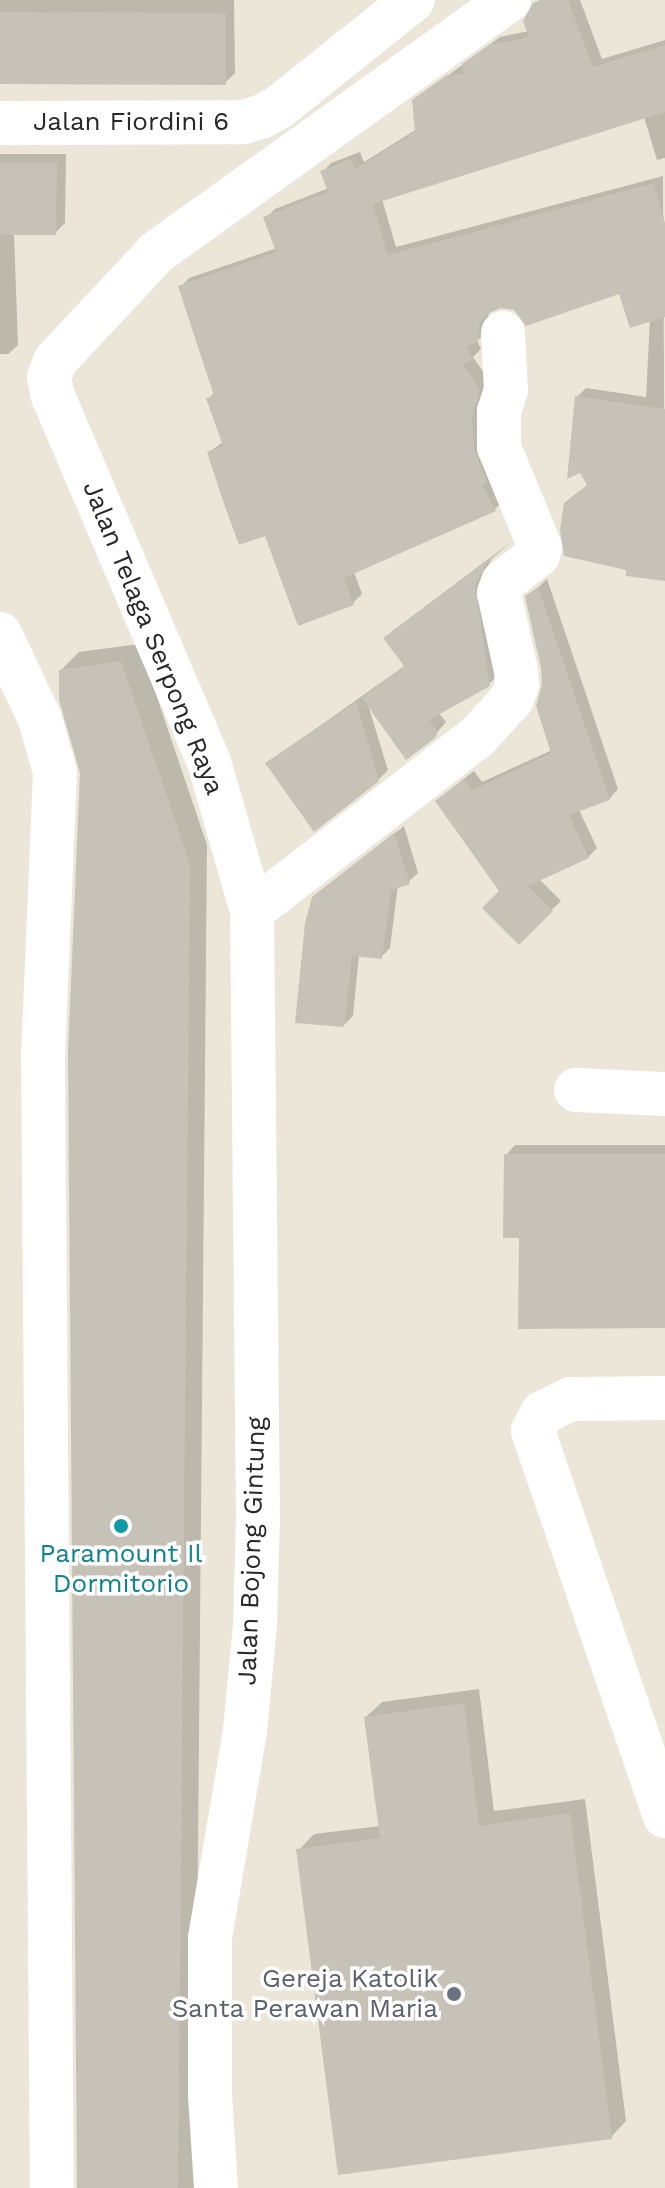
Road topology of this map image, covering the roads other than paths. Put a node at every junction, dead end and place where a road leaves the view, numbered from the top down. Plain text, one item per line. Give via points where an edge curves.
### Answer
1 (413, 0) edge
2 (509, 0) edge
3 (0, 123) edge
4 (503, 333) dead end
5 (0, 634) edge
6 (252, 911) junction
7 (576, 1090) dead end
8 (665, 1094) edge
9 (665, 1398) edge
10 (646, 1702) edge
11 (665, 1816) edge
12 (52, 2188) edge
13 (216, 2188) edge

1 - 3 street, Jalan Fiordini 6 via 261,117 243,122
2 - 6 street, Jalan Telaga Serpong Raya via 157,252 55,361 49,377 209,762
4 - 6 street via 506,390 499,411 499,447 540,547 503,582 499,593 516,670 512,699 477,737
5 - 12 street via 40,719 55,772 43,1053
6 - 13 street, Jalan Bojong Gintung via 257,1565 245,1731 210,1938
7 - 8 street
9 - 10 street via 571,1399 542,1413 533,1431
10 - 11 street

